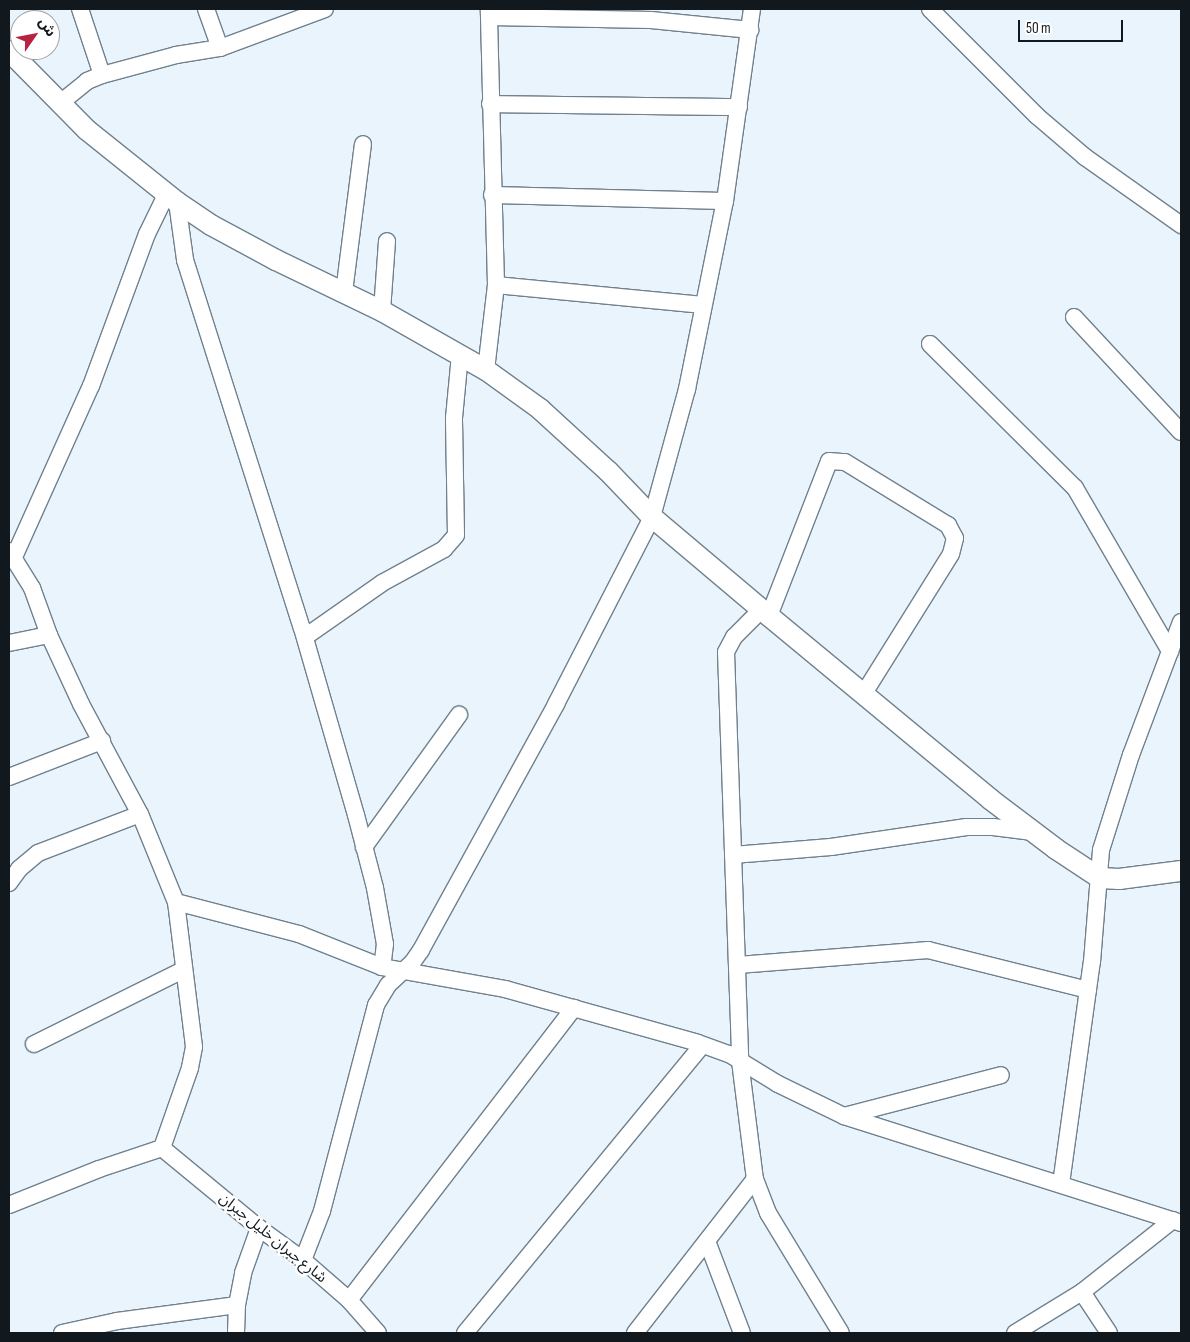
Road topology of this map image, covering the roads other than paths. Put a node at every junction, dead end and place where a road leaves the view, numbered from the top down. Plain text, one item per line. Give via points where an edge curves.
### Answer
1 (80, 9) edge
2 (206, 9) edge
3 (325, 9) edge
4 (752, 9) edge
5 (930, 9) edge
6 (490, 13) edge
7 (651, 14) edge
8 (750, 30) junction
9 (220, 48) junction
10 (9, 52) edge
11 (102, 75) junction
12 (59, 104) junction
13 (490, 104) junction
14 (739, 107) junction
15 (363, 144) dead end
16 (492, 196) junction
17 (171, 198) junction
18 (726, 201) junction
19 (1181, 226) edge
20 (387, 241) dead end
21 (496, 285) junction
22 (344, 292) junction
23 (703, 305) junction
24 (382, 310) junction
25 (1074, 317) dead end
26 (930, 344) dead end
27 (460, 355) junction
28 (486, 370) junction
29 (1181, 432) edge
30 (652, 517) junction
31 (13, 561) edge
32 (765, 613) junction
33 (1181, 622) edge
34 (49, 635) junction
35 (305, 637) junction
36 (1176, 642) edge
37 (9, 643) edge
38 (863, 695) junction
39 (459, 715) dead end
40 (102, 740) junction
41 (9, 777) edge
42 (140, 814) junction
43 (1034, 832) junction
44 (364, 847) junction
45 (733, 855) junction
46 (1181, 871) edge
47 (1100, 878) junction
48 (9, 883) edge
49 (176, 902) junction
50 (738, 965) junction
51 (382, 967) junction
52 (183, 970) junction
53 (400, 972) junction
54 (1088, 990) junction
55 (574, 1008) junction
56 (34, 1044) dead end
57 (702, 1045) junction
58 (740, 1061) junction
59 (1001, 1075) dead end
60 (844, 1116) junction
61 (162, 1148) junction
62 (755, 1179) junction
63 (1061, 1184) junction
64 (9, 1206) edge
65 (1177, 1222) edge
66 (259, 1228) junction
67 (707, 1241) junction
68 (304, 1260) junction
69 (1082, 1292) junction
70 (349, 1300) junction
71 (237, 1305) junction
72 (62, 1333) edge
73 (236, 1333) edge
74 (378, 1333) edge
75 (465, 1333) edge
76 (635, 1333) edge
77 (742, 1333) edge
78 (840, 1333) edge
79 (1015, 1333) edge
80 (1109, 1333) edge

1 - 11 street
2 - 9 street
3 - 9 street
4 - 8 street
5 - 19 street via 1037,116 1085,156
6 - 7 street
6 - 13 street
7 - 8 street
8 - 14 street
9 - 11 street via 176,55
10 - 12 street
11 - 12 street via 87,81
12 - 17 street via 126,164
13 - 14 street
13 - 16 street
14 - 18 street
15 - 22 street
16 - 18 street
16 - 21 street
17 - 22 street via 251,247
17 - 31 street via 147,234 91,386
17 - 35 street via 185,260
18 - 23 street
20 - 24 street
21 - 23 street
21 - 28 street
22 - 24 street
23 - 30 street via 687,389
24 - 27 street
25 - 29 street
26 - 36 street via 1075,488
27 - 28 street
27 - 35 street via 454,418 456,535 444,549 382,583
28 - 30 street via 540,409 608,471
30 - 32 street
30 - 53 street via 551,712 421,950
31 - 34 street via 32,588
32 - 38 street
32 - 38 street via 829,461 844,462 948,525 955,538 951,554
32 - 45 street via 734,637 726,652
33 - 36 street
34 - 37 street
34 - 40 street
35 - 44 street
36 - 47 street via 1111,813 1102,850
38 - 43 street
39 - 44 street
40 - 41 street
40 - 42 street
42 - 48 street via 38,853 19,869
42 - 49 street
43 - 45 street via 993,827 967,828
43 - 47 street
44 - 51 street via 385,944
45 - 50 street
46 - 47 street via 1119,880
47 - 54 street
49 - 51 street via 299,934
49 - 52 street
50 - 54 street via 928,950
50 - 58 street
51 - 53 street
52 - 56 street
52 - 61 street via 194,1047 190,1068
53 - 55 street via 505,989
53 - 68 street via 376,1004 322,1211
54 - 63 street
55 - 57 street
55 - 70 street
57 - 58 street
57 - 75 street
58 - 60 street via 778,1084
58 - 62 street
59 - 60 street
60 - 63 street
61 - 64 street via 99,1169
61 - 66 street, شارع جبران خليل جبران
62 - 67 street
62 - 78 street via 768,1213
63 - 65 street
65 - 69 street
66 - 68 street, شارع جبران خليل جبران
66 - 71 street via 243,1273
67 - 76 street
67 - 77 street
68 - 70 street, شارع جبران خليل جبران
69 - 79 street
69 - 80 street
70 - 74 street, شارع جبران خليل جبران
71 - 72 street via 142,1317
71 - 73 street

